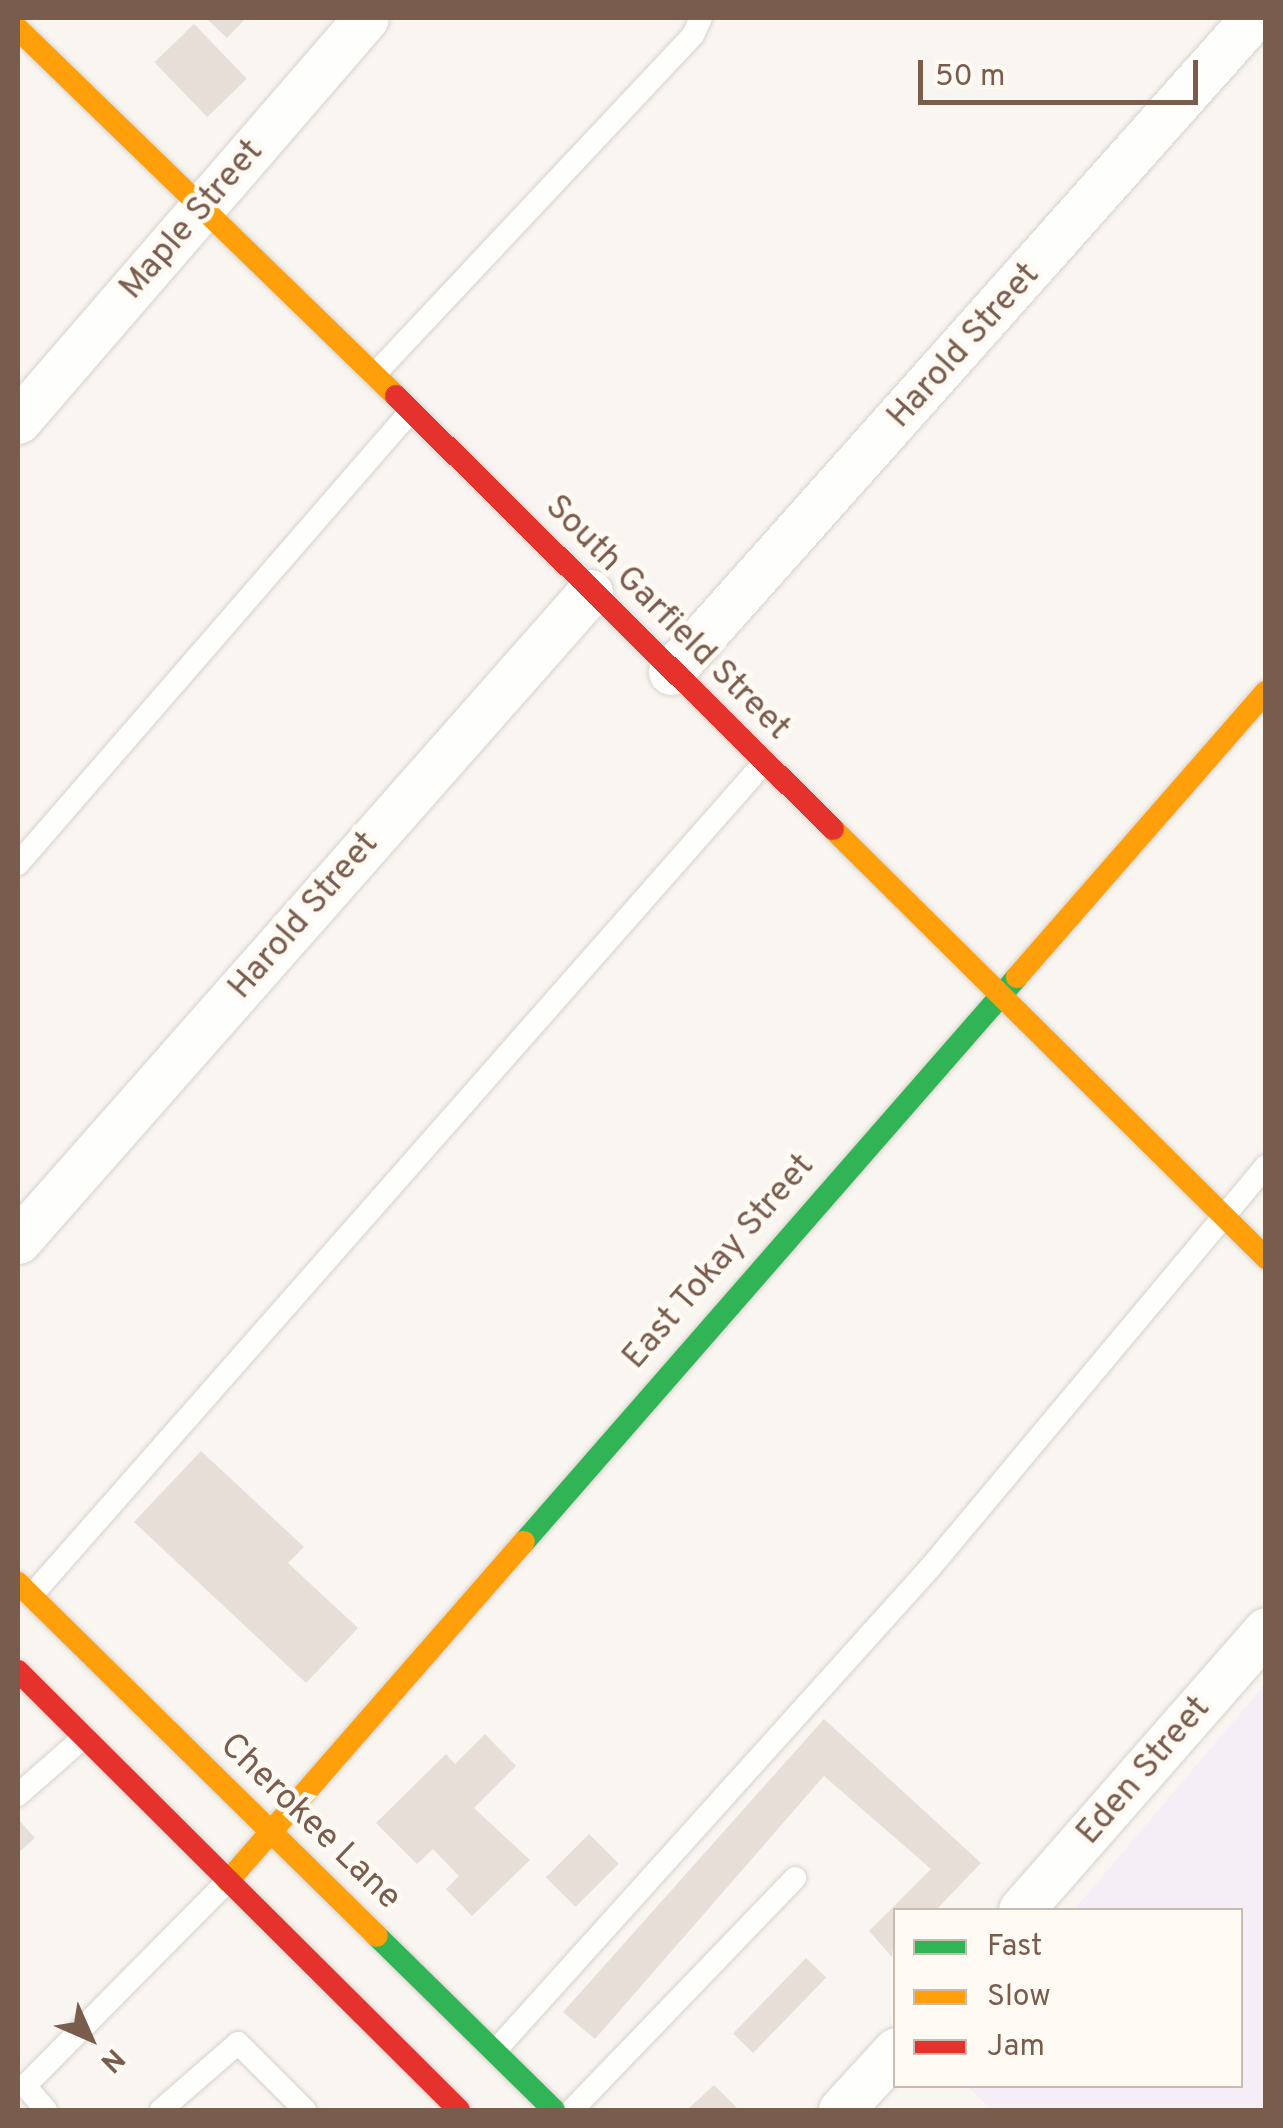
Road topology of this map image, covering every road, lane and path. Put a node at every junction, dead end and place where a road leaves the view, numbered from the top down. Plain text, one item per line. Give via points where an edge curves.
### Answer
1 (366, 18) edge
2 (702, 18) edge
3 (1252, 18) edge
4 (18, 29) edge
5 (204, 206) junction
6 (373, 376) junction
7 (410, 412) junction
8 (18, 421) edge
9 (590, 592) junction
10 (671, 672) junction
11 (1266, 692) edge
12 (764, 764) junction
13 (18, 864) edge
14 (1000, 992) junction
15 (1266, 1166) edge
16 (1222, 1214) junction
17 (18, 1241) edge
18 (1266, 1258) edge
19 (24, 1589) edge
20 (1266, 1630) edge
21 (18, 1671) edge
22 (84, 1737) junction
23 (18, 1795) edge
24 (272, 1835) junction
25 (795, 1878) dead end
26 (228, 1880) junction
27 (1023, 1908) edge
28 (495, 2050) junction
29 (893, 2053) edge
30 (21, 2089) edge
31 (46, 2110) edge
32 (161, 2110) edge
33 (305, 2110) edge
34 (458, 2110) edge
35 (554, 2110) edge
36 (572, 2110) edge
37 (841, 2110) edge

1 - 5 street, Maple Street
2 - 6 lane
3 - 10 street, Harold Street
4 - 5 street, South Garfield Street
5 - 6 street, South Garfield Street
5 - 8 street, Maple Street
6 - 7 street, South Garfield Street
7 - 9 street, South Garfield Street
7 - 13 lane
9 - 10 street, South Garfield Street
9 - 17 street, Harold Street
10 - 12 street, South Garfield Street
11 - 14 street, East Tokay Street
12 - 14 street, South Garfield Street
12 - 19 lane
14 - 16 street, South Garfield Street
14 - 24 street, East Tokay Street
15 - 16 lane
16 - 18 street, South Garfield Street
16 - 28 lane via 929,1570
19 - 24 street, Cherokee Lane
20 - 27 street, Eden Street
21 - 22 street
22 - 23 lane
22 - 26 street
24 - 26 street, East Tokay Street
24 - 28 street, Cherokee Lane
25 - 36 lane
26 - 30 lane
26 - 34 street
28 - 35 street, Cherokee Lane
29 - 37 street
30 - 31 lane
32 - 33 lane via 238,2043

